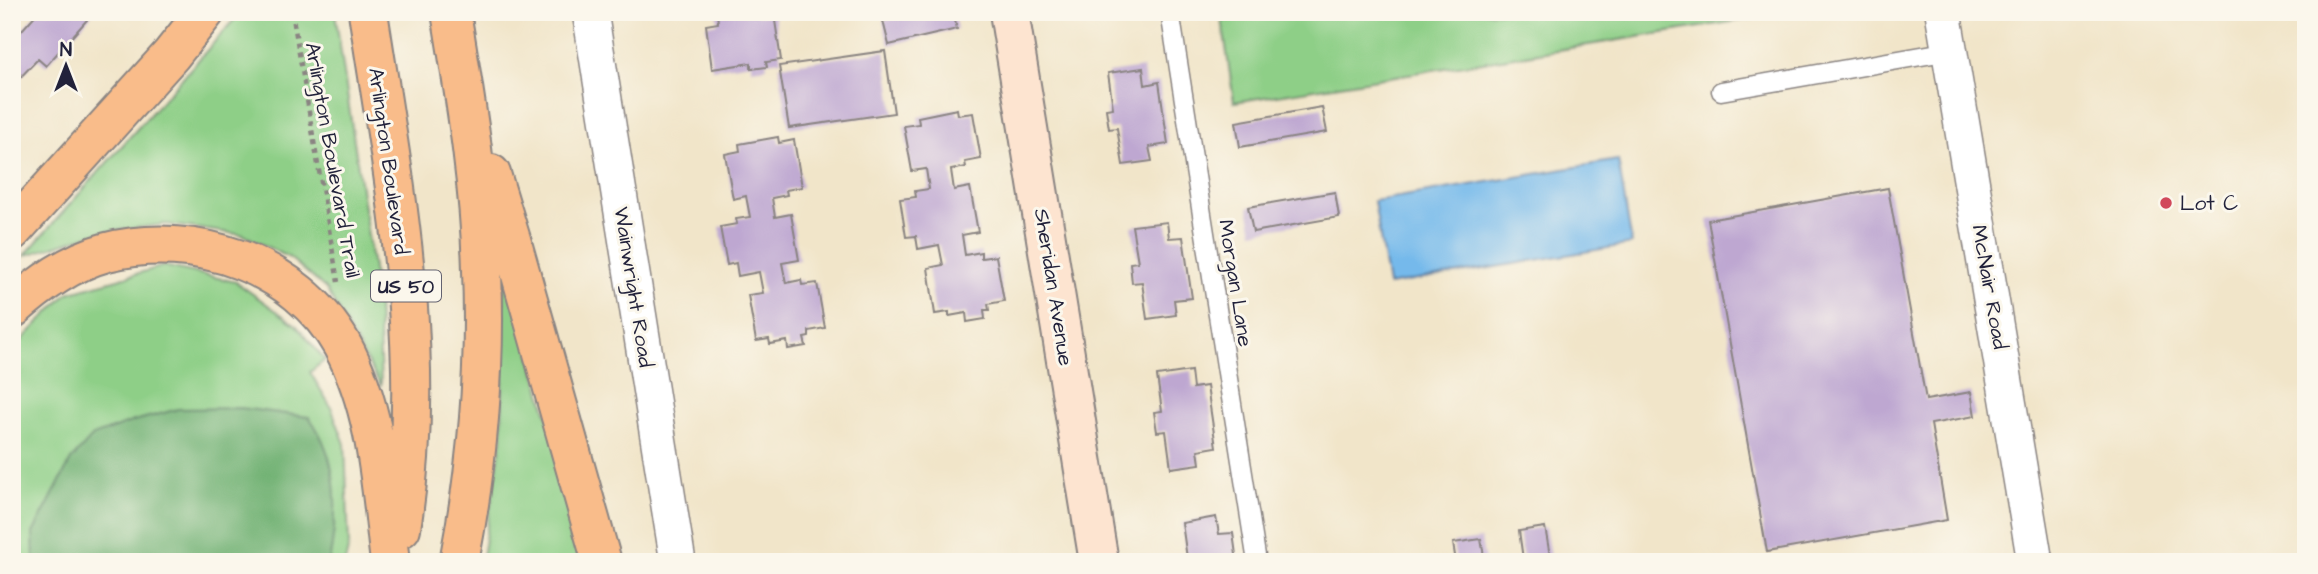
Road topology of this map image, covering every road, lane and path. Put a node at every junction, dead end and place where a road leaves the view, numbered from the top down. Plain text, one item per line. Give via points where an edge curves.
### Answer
1 (205, 12) edge
2 (292, 12) edge
3 (368, 12) edge
4 (451, 12) edge
5 (590, 12) edge
6 (1009, 12) edge
7 (1170, 12) edge
8 (1943, 12) edge
9 (1950, 51) junction
10 (463, 86) junction
11 (1721, 90) dead end
12 (12, 232) edge
13 (341, 295) dead end
14 (12, 309) edge
15 (392, 562) edge
16 (459, 562) edge
17 (602, 562) edge
18 (678, 562) edge
19 (1099, 562) edge
20 (1257, 562) edge
21 (2035, 562) edge

1 - 12 highway
2 - 13 path, Arlington Boulevard Trail
3 - 15 highway, Arlington Boulevard / US 50 via 398,216 410,345 408,460
4 - 10 highway
5 - 18 street, Wainwright Road
6 - 19 street, Sheridan Avenue
7 - 20 lane, Morgan Lane
8 - 9 street, McNair Road
9 - 11 lane
9 - 21 street, McNair Road
10 - 16 highway via 479,219 483,330 477,459
10 - 17 highway via 513,243
14 - 15 highway via 52,276 105,253 135,247 194,247 225,254 294,288 327,323 352,366 372,427

